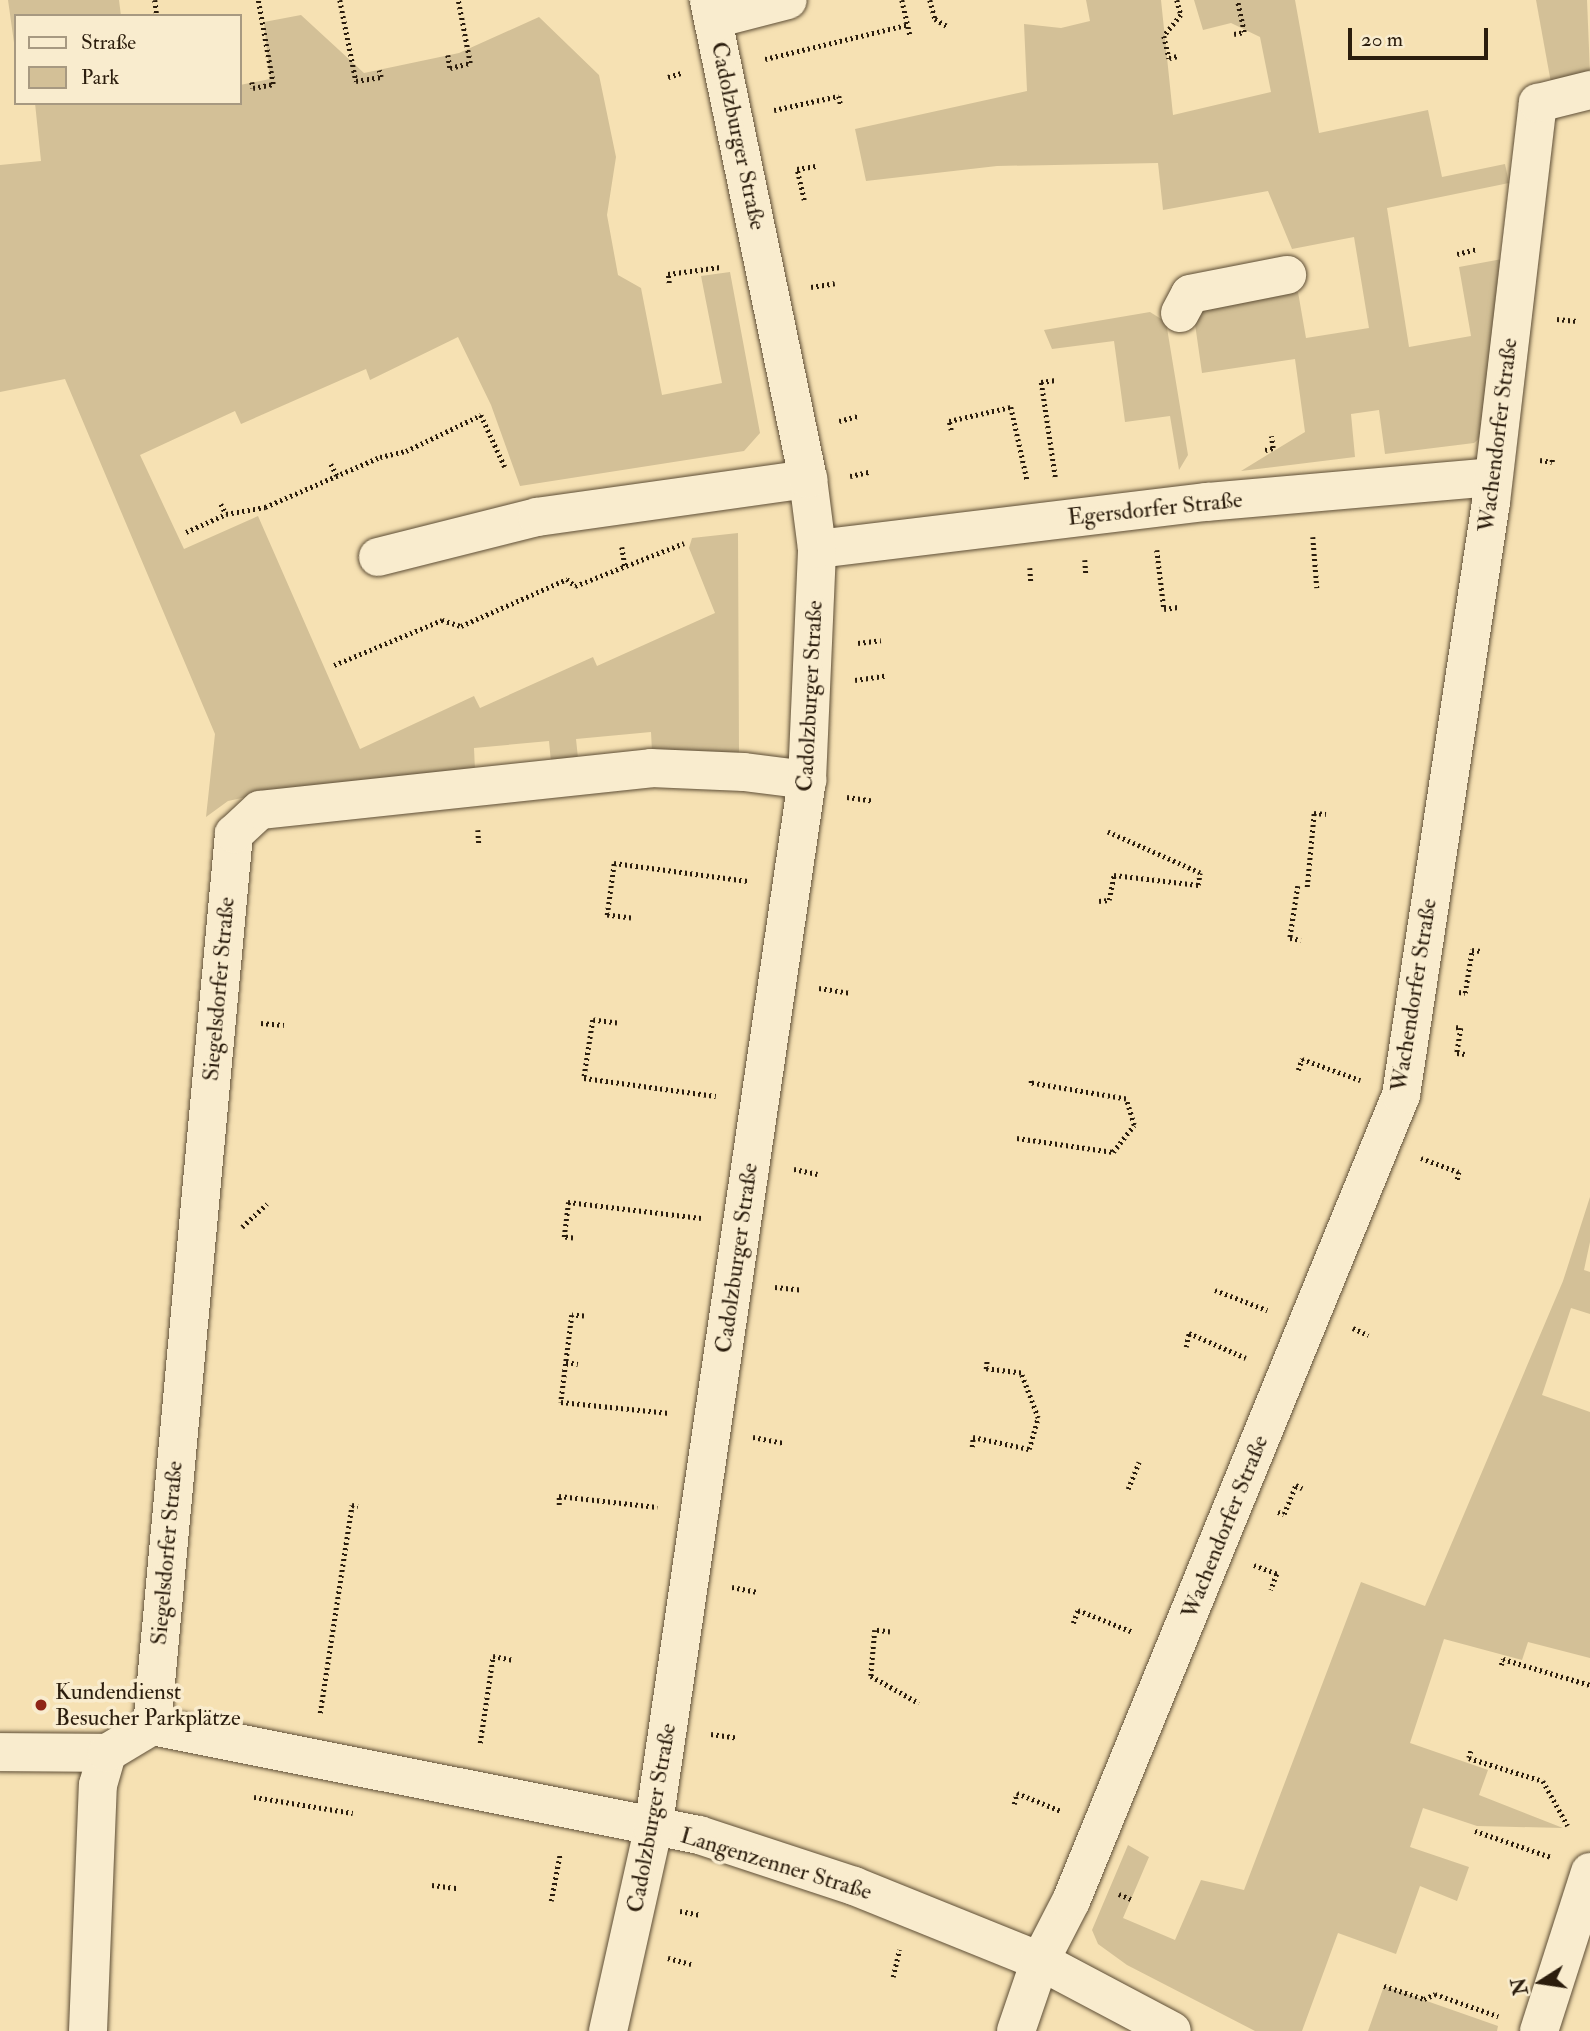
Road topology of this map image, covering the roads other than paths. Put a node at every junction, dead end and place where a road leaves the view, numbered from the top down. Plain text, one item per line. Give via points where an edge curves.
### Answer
1 (788, 0) edge
2 (711, 9) edge
3 (1590, 90) edge
4 (1287, 275) dead end
5 (1180, 313) dead end
6 (1493, 477) junction
7 (808, 479) junction
8 (817, 549) junction
9 (378, 557) dead end
10 (807, 780) junction
11 (152, 1726) junction
12 (9, 1743) edge
13 (107, 1753) junction
14 (653, 1829) junction
15 (1574, 1865) edge
16 (1040, 1961) junction
17 (1523, 2025) edge
18 (88, 2031) edge
19 (608, 2031) edge
20 (1016, 2031) edge
21 (1172, 2031) edge

1 - 2 street
2 - 7 street, Cadolzburger Straße
3 - 6 street, Wachendorfer Straße via 1538,103
4 - 5 street via 1190,294
6 - 8 street, Egersdorfer Straße via 1207,502
6 - 16 street, Wachendorfer Straße via 1401,1095 1076,1888
7 - 8 street, Cadolzburger Straße
7 - 9 street via 537,517
8 - 10 street, Cadolzburger Straße
10 - 11 street, Siegelsdorfer Straße via 651,768 260,810 234,834
10 - 14 street, Cadolzburger Straße
11 - 13 street
11 - 14 street, Langenzenner Straße
12 - 13 street
13 - 18 street via 96,1812
14 - 16 street, Langenzenner Straße via 699,1835 841,1882
14 - 19 street, Cadolzburger Straße
15 - 17 street
16 - 20 street, Wachendorfer Straße
16 - 21 street, Langenzenner Straße

